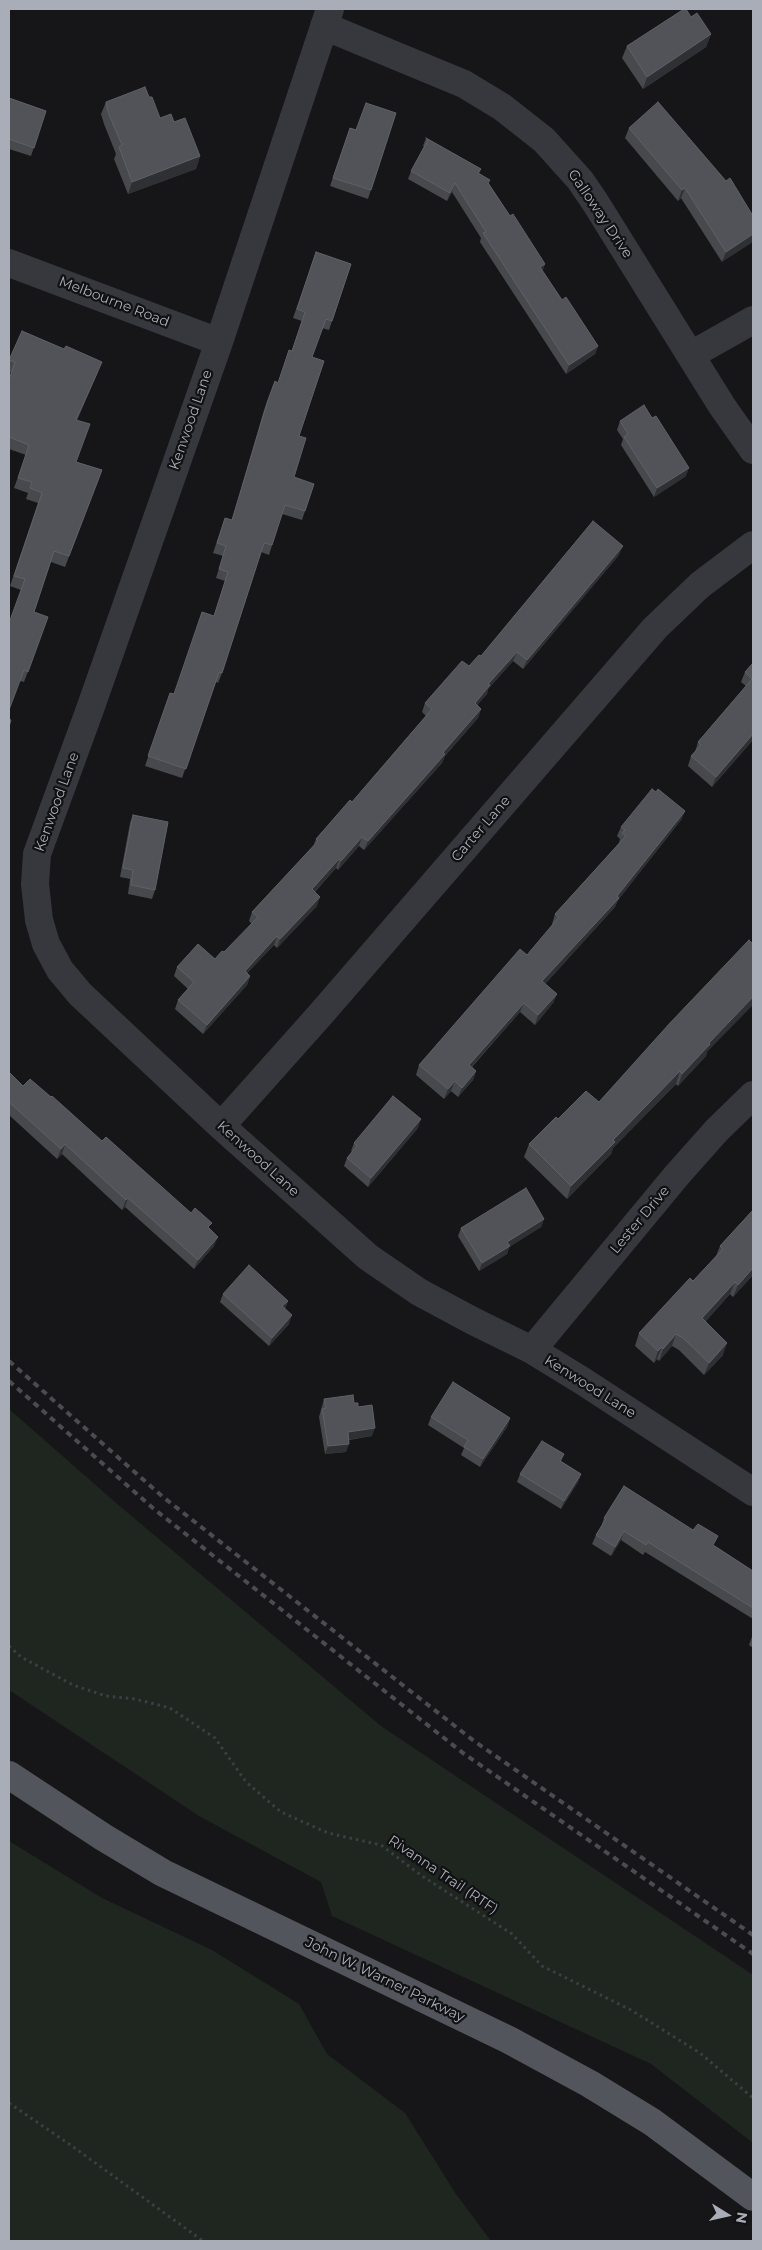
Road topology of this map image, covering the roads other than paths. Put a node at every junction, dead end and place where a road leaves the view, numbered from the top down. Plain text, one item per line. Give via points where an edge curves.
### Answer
1 (327, 17) edge
2 (9, 262) edge
3 (753, 320) edge
4 (219, 342) junction
5 (691, 355) junction
6 (753, 450) edge
7 (753, 545) edge
8 (753, 1095) edge
9 (221, 1126) junction
10 (532, 1350) junction
11 (753, 1492) edge
12 (9, 1775) edge
13 (753, 2197) edge

1 - 4 street, Kenwood Lane
1 - 5 street, Galloway Drive via 464,84 502,107 544,140 580,180
2 - 4 street, Melbourne Road
3 - 5 street
4 - 9 street, Kenwood Lane via 37,854 34,884 46,944 60,970 80,994
5 - 6 street, Galloway Drive
7 - 9 street, Carter Lane via 700,585 655,628
8 - 10 street, Lester Drive via 677,1175
9 - 10 street, Kenwood Lane via 368,1257 419,1292
10 - 11 street, Kenwood Lane
12 - 13 main road, John W. Warner Parkway via 164,1873 509,2040 590,2084 652,2122

